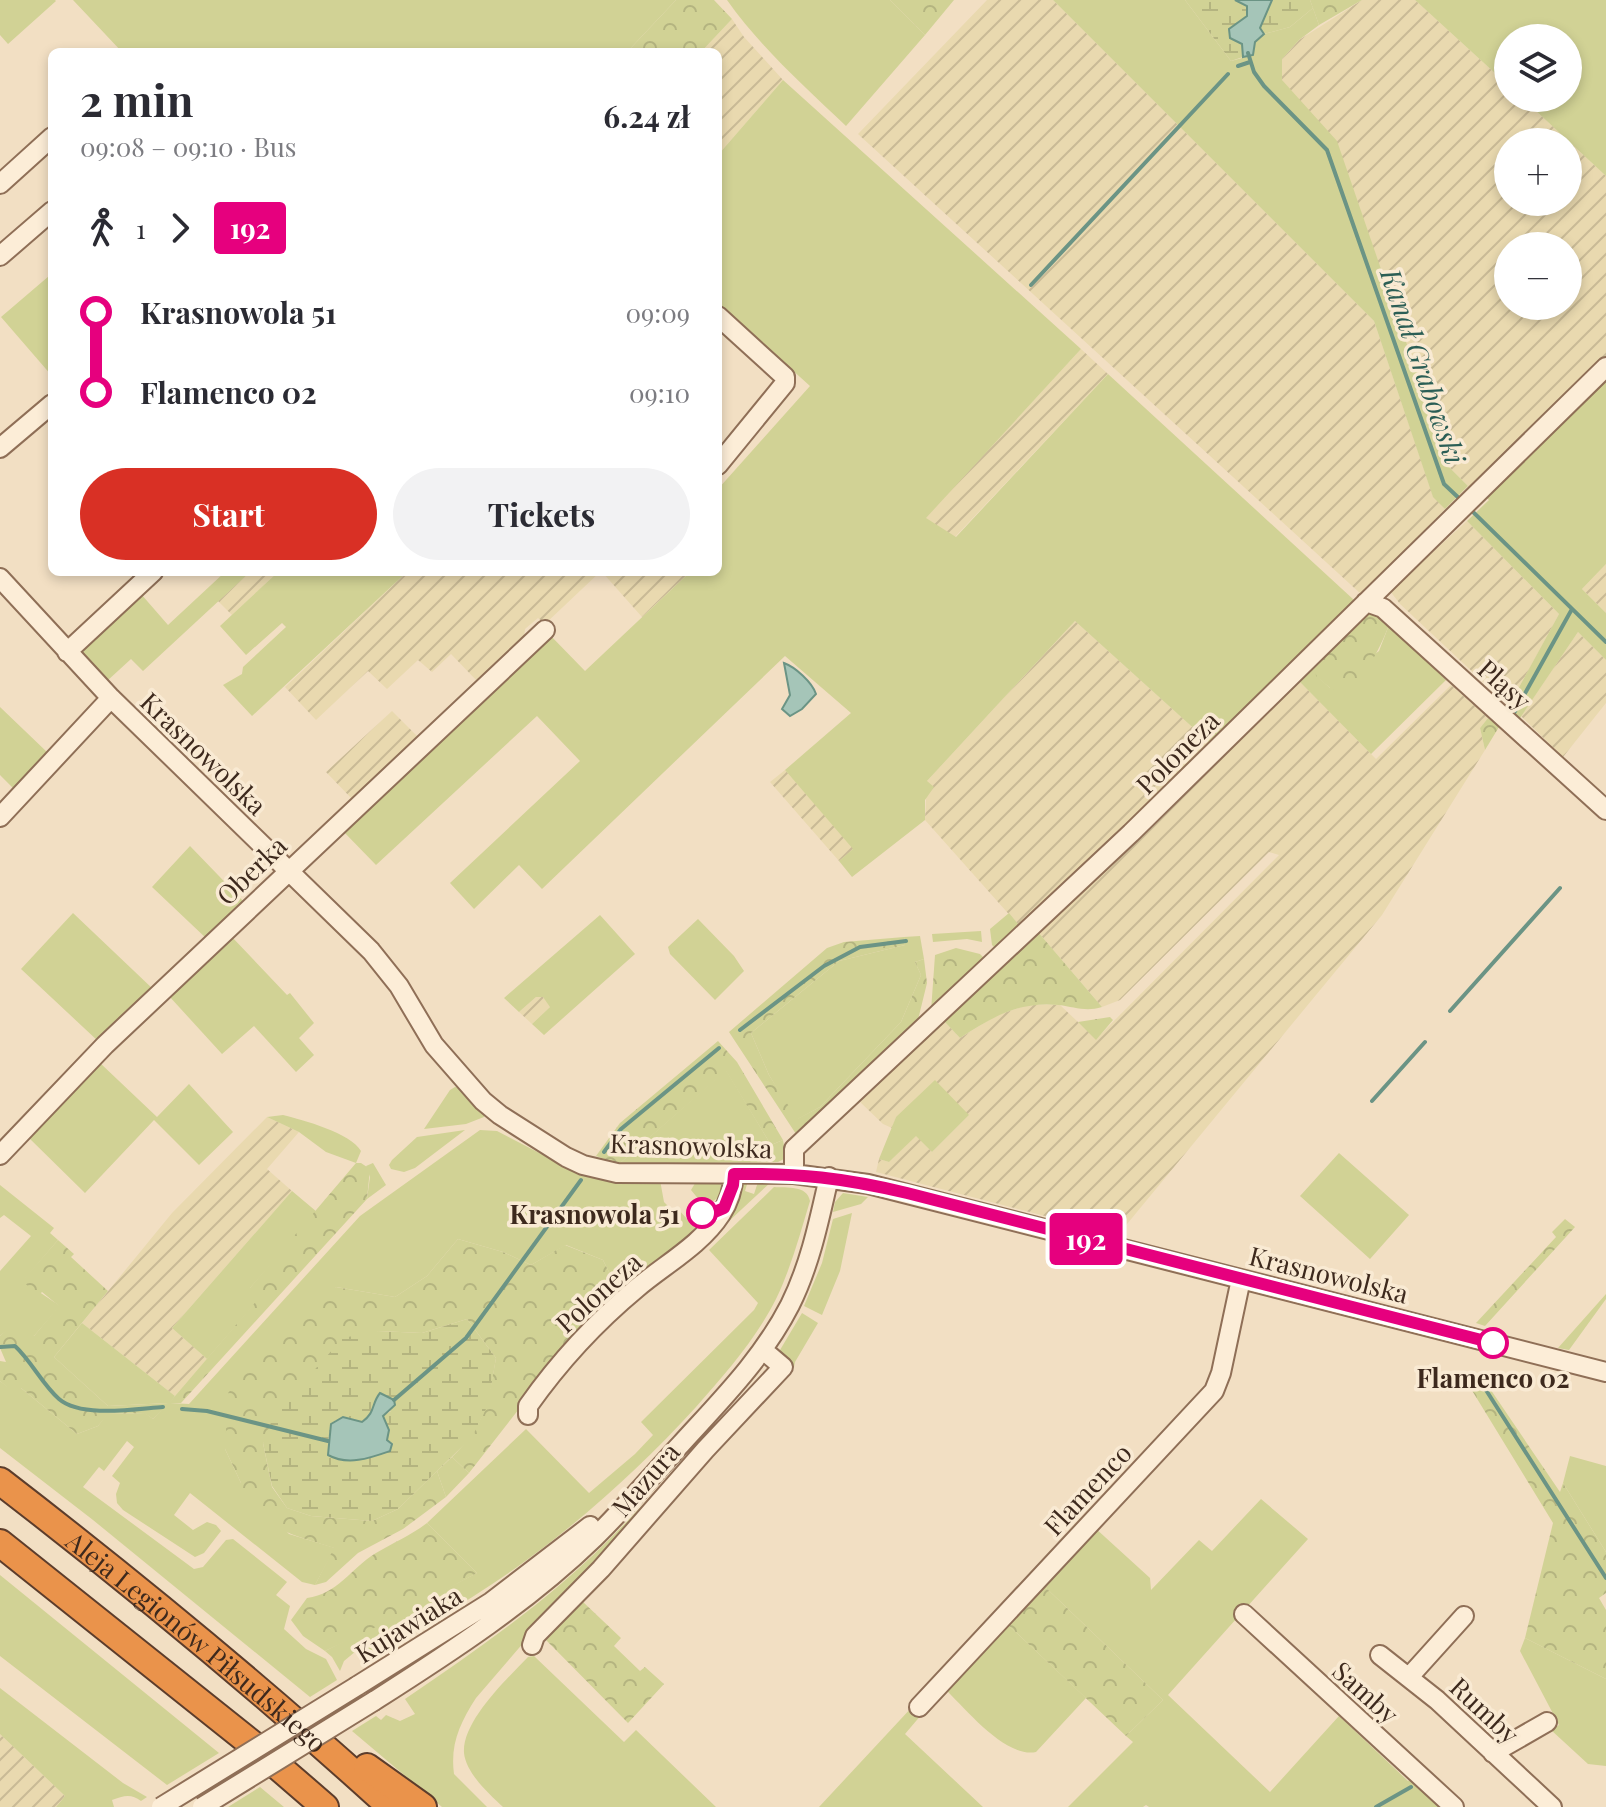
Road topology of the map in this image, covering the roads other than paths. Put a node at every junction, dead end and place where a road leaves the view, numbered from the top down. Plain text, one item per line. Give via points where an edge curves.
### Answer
1 (48, 141) edge
2 (0, 184) edge
3 (48, 214) edge
4 (0, 256) edge
5 (722, 320) edge
6 (1606, 367) edge
7 (48, 407) edge
8 (0, 448) edge
9 (722, 460) edge
10 (149, 576) edge
11 (0, 578) edge
12 (1366, 602) junction
13 (545, 630) dead end
14 (67, 652) junction
15 (111, 698) junction
16 (1606, 810) edge
17 (0, 817) edge
18 (289, 872) junction
19 (0, 1155) edge
20 (734, 1174) junction
21 (794, 1174) junction
22 (829, 1177) junction
23 (1241, 1279) junction
24 (763, 1350) junction
25 (1606, 1372) edge
26 (528, 1415) dead end
27 (665, 1461) junction
28 (0, 1481) edge
29 (0, 1543) edge
30 (1244, 1614) dead end
31 (1464, 1616) dead end
32 (532, 1645) dead end
33 (1380, 1655) dead end
34 (1409, 1677) junction
35 (919, 1707) dead end
36 (294, 1719) junction
37 (1547, 1722) dead end
38 (1493, 1753) junction
39 (161, 1807) edge
40 (202, 1807) edge
41 (325, 1807) edge
42 (391, 1807) edge
43 (423, 1807) edge
44 (1454, 1807) edge
45 (1552, 1807) edge

1 - 2 street
3 - 4 street
5 - 9 street via 785,377 784,388
6 - 12 street, Poloneza
7 - 8 street
10 - 14 street
11 - 14 street, Krasnowolska
12 - 16 street, Pląsy via 1383,608
12 - 21 street, Poloneza via 1131,833 794,1149
13 - 18 street, Oberka
14 - 15 street, Krasnowolska
15 - 17 street
15 - 18 street, Krasnowolska
18 - 19 street, Oberka via 105,1045
18 - 20 street, Krasnowolska via 377,958 441,1054 500,1115 566,1157 601,1170
20 - 21 street, Krasnowolska
20 - 26 street, Poloneza via 729,1199 715,1221 566,1357 528,1406
21 - 22 street, Krasnowolska
22 - 23 street, Krasnowolska
22 - 24 street, Kujawiaka via 804,1271
23 - 25 street, Krasnowolska
23 - 35 street, Flamenco via 1214,1391
24 - 27 street, Kujawiaka
24 - 32 street, Mazura via 783,1367
27 - 39 street, Kujawiaka, bridge via 520,1581
27 - 40 street, Kujawiaka, bridge via 593,1539 537,1589 464,1643
28 - 36 highway, Aleja Legionów Piłsudskiego
29 - 41 highway, Aleja Legionów Piłsudskiego
30 - 44 street, Samby
31 - 34 street
33 - 34 street, Rumby
34 - 38 street, Rumby
36 - 42 highway, Aleja Legionów Piłsudskiego
36 - 43 highway
37 - 38 street
38 - 45 street, Rumby

